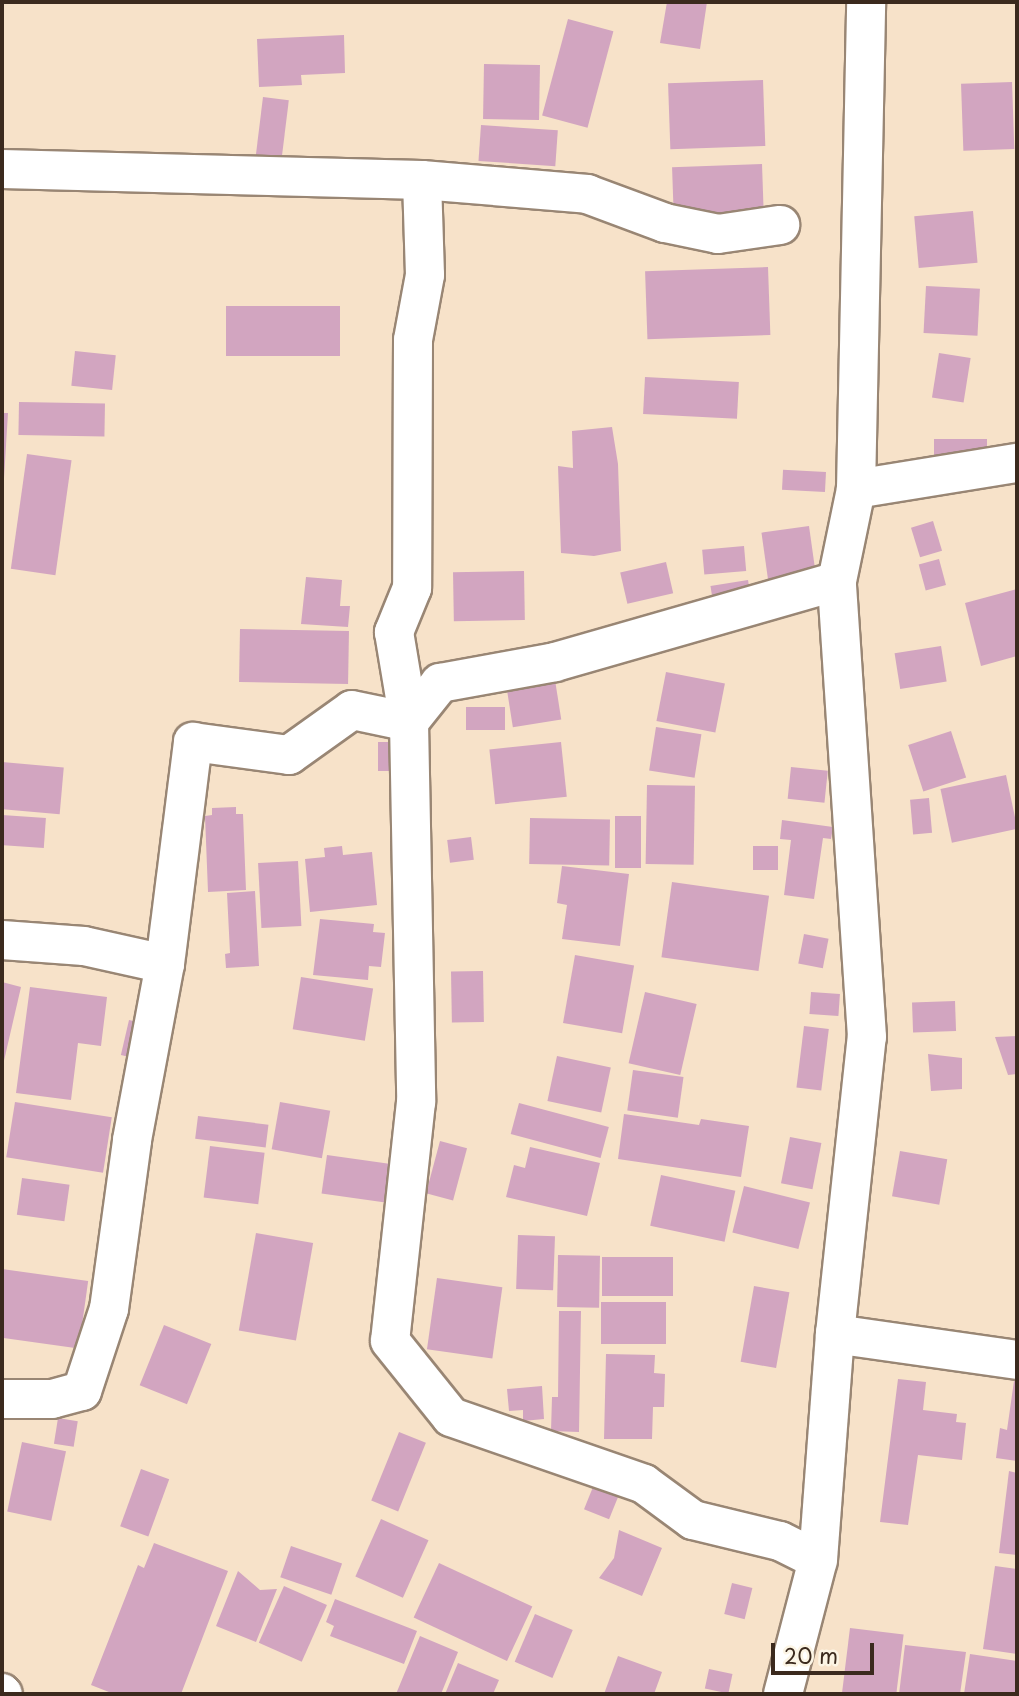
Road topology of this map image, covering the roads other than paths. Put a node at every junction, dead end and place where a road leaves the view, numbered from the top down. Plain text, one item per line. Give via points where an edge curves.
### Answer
1 (866, 2) edge
2 (2, 169) edge
3 (422, 180) junction
4 (780, 225) dead end
5 (1017, 463) edge
6 (856, 489) junction
7 (837, 581) junction
8 (409, 722) junction
9 (2, 940) edge
10 (164, 964) junction
11 (835, 1334) junction
12 (1017, 1360) edge
13 (2, 1399) edge
14 (818, 1560) junction
15 (783, 1694) edge

1 - 6 street
2 - 3 street
3 - 4 street via 587,194 665,223 718,234
3 - 8 street via 425,275 413,340 412,589 394,632
5 - 6 street
6 - 7 street
7 - 8 street via 555,663 440,683
7 - 11 street via 867,1037
8 - 10 street via 352,710 289,755 193,742
8 - 14 street via 416,1102 390,1341 451,1417 644,1484 693,1520 780,1541
9 - 10 street via 84,946
10 - 13 street via 132,1140 109,1309 82,1391 52,1399
11 - 12 street
11 - 14 street
14 - 15 street

